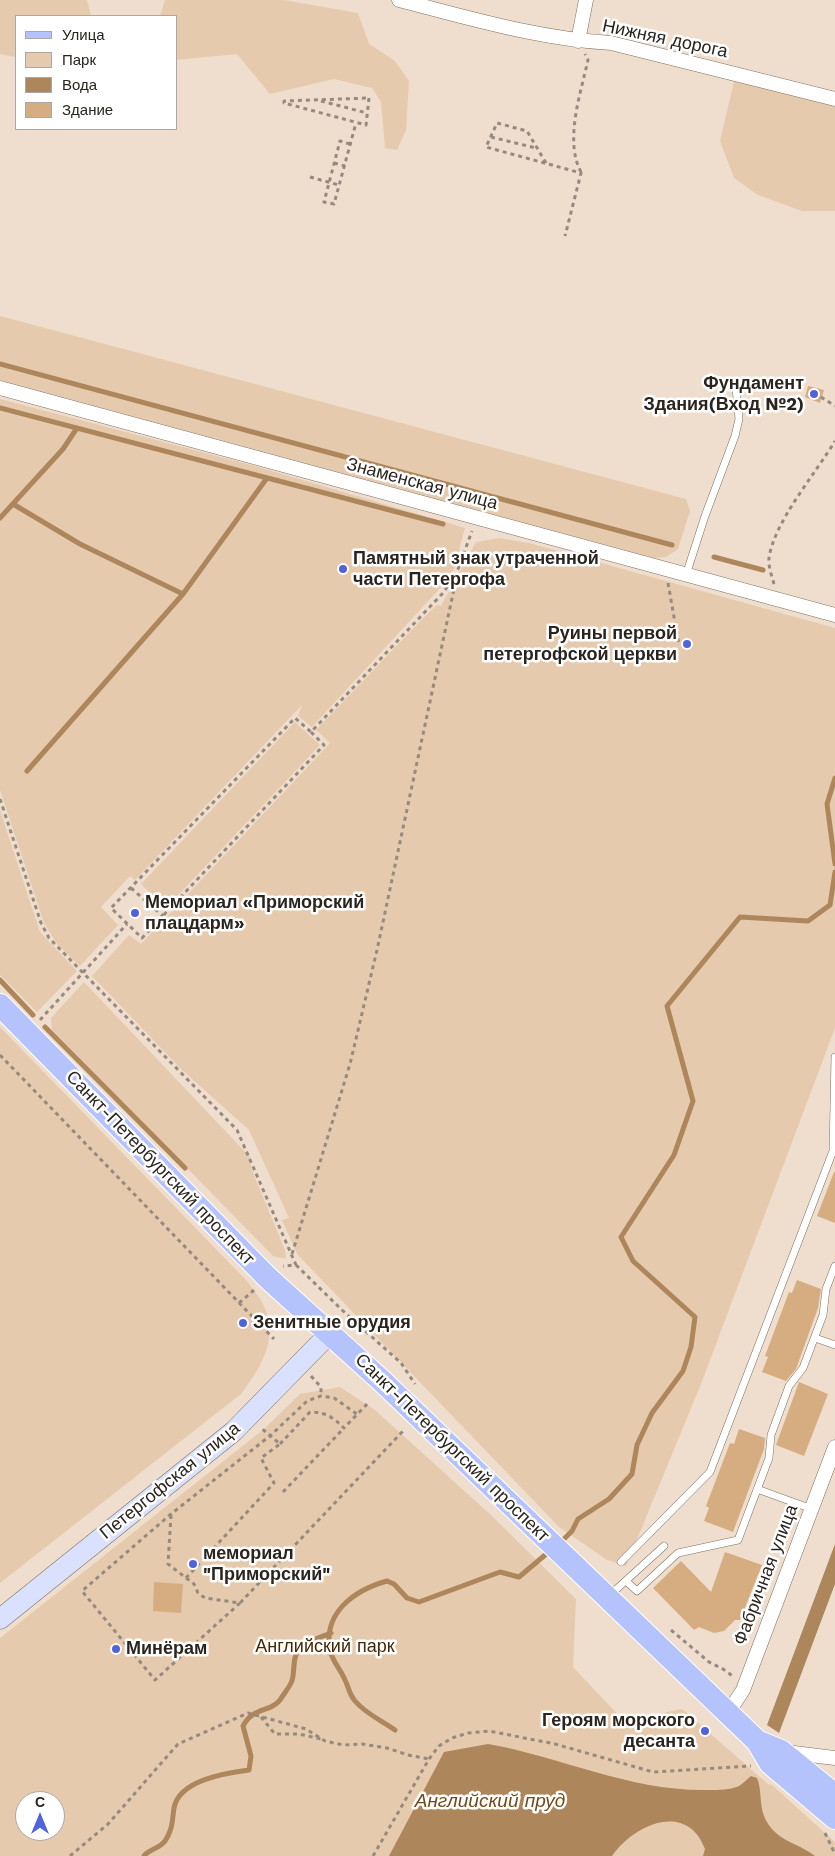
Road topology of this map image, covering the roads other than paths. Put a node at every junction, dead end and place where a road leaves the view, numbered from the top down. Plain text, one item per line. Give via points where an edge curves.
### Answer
1 (399, 0) edge
2 (586, 0) edge
3 (578, 41) junction
4 (835, 99) edge
5 (0, 388) edge
6 (736, 388) dead end
7 (686, 575) junction
8 (835, 614) edge
9 (0, 1005) edge
10 (835, 1057) edge
11 (835, 1266) edge
12 (330, 1333) junction
13 (815, 1338) junction
14 (835, 1345) edge
15 (835, 1447) edge
16 (757, 1489) junction
17 (812, 1509) junction
18 (664, 1546) dead end
19 (621, 1562) dead end
20 (626, 1581) junction
21 (608, 1597) junction
22 (0, 1619) edge
23 (728, 1713) junction
24 (757, 1741) junction
25 (781, 1751) junction
26 (835, 1758) edge
27 (835, 1796) edge
28 (829, 1824) edge

1 - 3 street, Нижняя дорога via 534,34
2 - 3 street
3 - 4 street, Нижняя дорога via 611,43
5 - 7 street, Знаменская улица
6 - 7 lane via 739,419 735,436
7 - 8 street, Знаменская улица
9 - 12 main road, Санкт-Петербургский проспект via 268,1278
10 - 19 lane via 833,1151 710,1472
11 - 13 lane via 826,1289 823,1315
12 - 21 main road, Санкт-Петербургский проспект
12 - 22 main road, Петергофская улица via 234,1431
13 - 14 lane
13 - 16 lane via 803,1368 789,1386 771,1435 769,1458
15 - 17 street, Фабричная улица
16 - 17 lane
16 - 20 lane via 738,1540 678,1553 637,1591
17 - 23 street, Фабричная улица via 743,1690
18 - 20 lane
20 - 21 lane
21 - 23 main road, Санкт-Петербургский проспект
23 - 24 main road, Санкт-Петербургский проспект
24 - 25 main road, Санкт-Петербургский проспект
24 - 28 main road, Санкт-Петербургский проспект via 770,1763
25 - 26 street
25 - 27 main road, Санкт-Петербургский проспект

